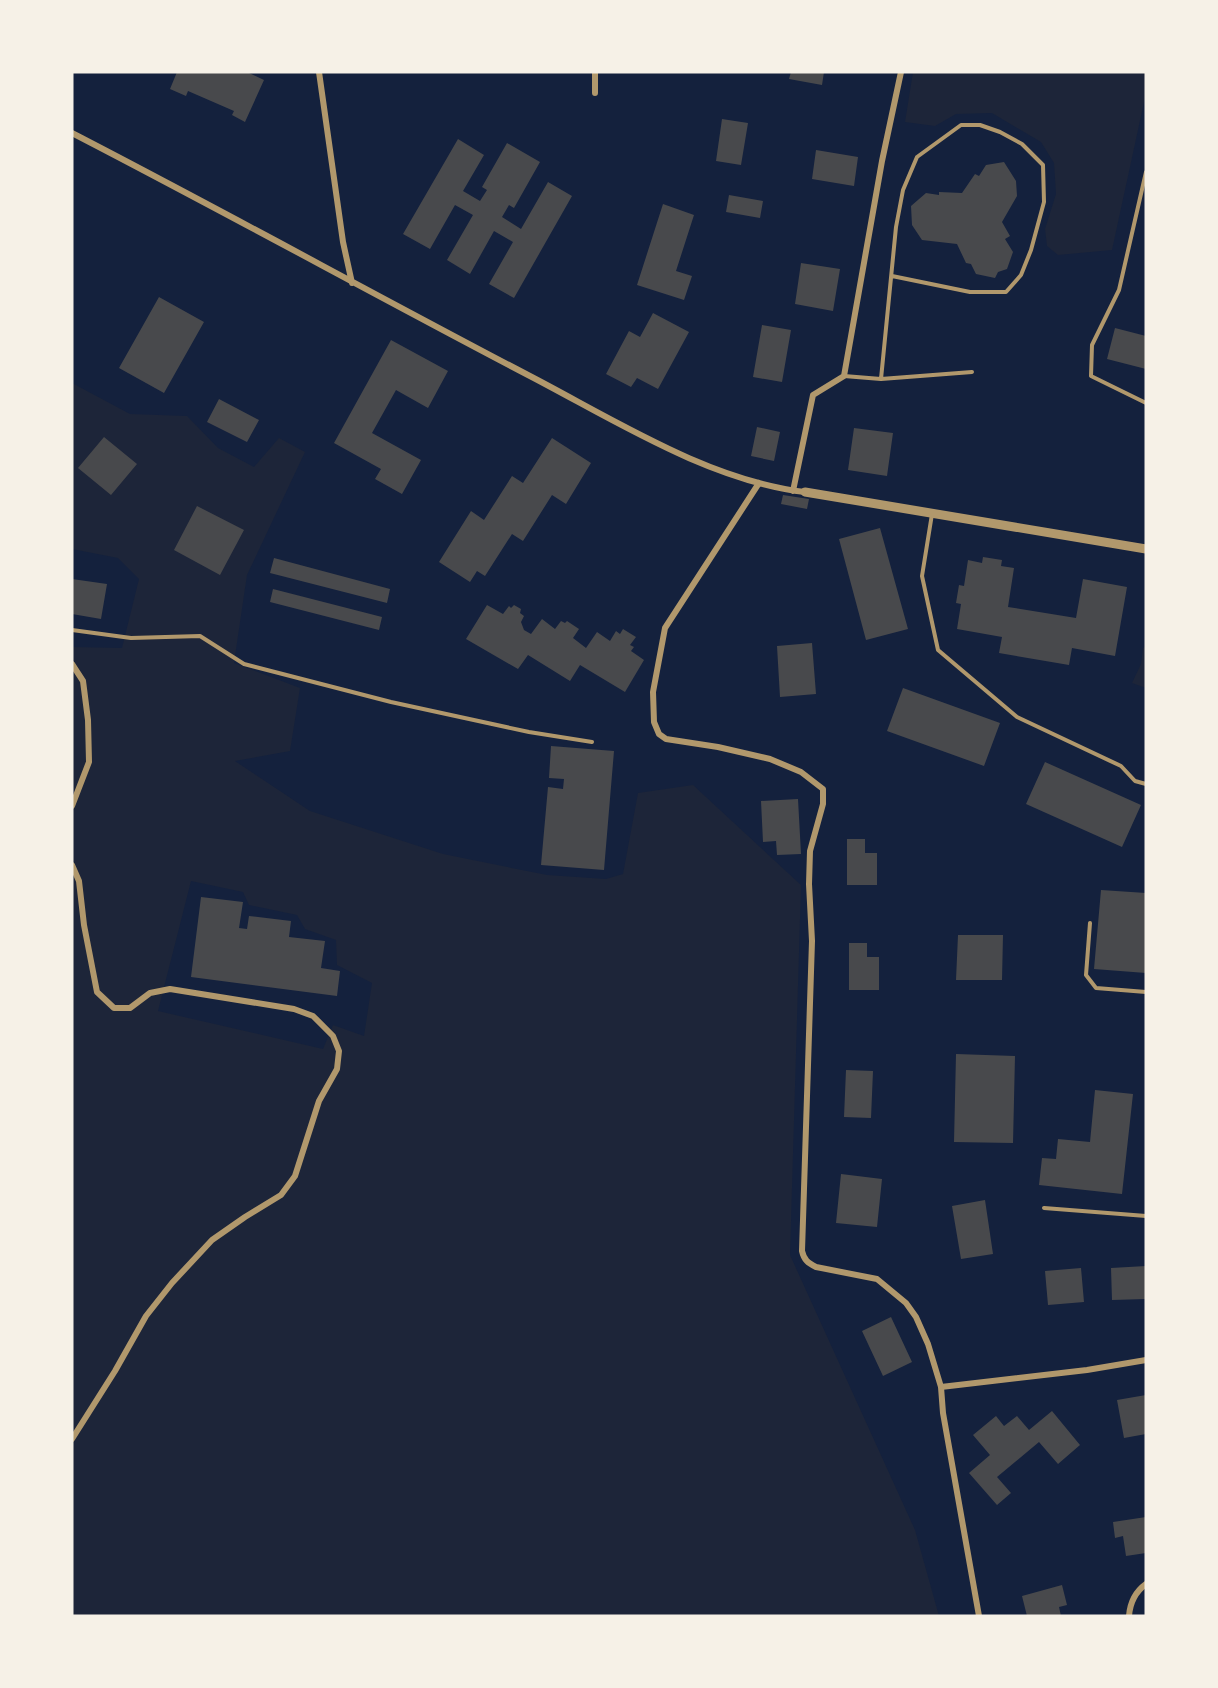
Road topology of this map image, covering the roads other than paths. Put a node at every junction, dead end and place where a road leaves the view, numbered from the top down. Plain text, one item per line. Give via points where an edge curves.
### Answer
1 (319, 72) edge
2 (595, 72) edge
3 (901, 72) edge
4 (595, 93) dead end
5 (72, 133) edge
6 (1146, 172) edge
7 (892, 276) junction
8 (352, 283) junction
9 (972, 372) dead end
10 (844, 376) junction
11 (881, 379) junction
12 (1146, 403) edge
13 (759, 483) junction
14 (794, 491) junction
15 (806, 492) joint
16 (933, 512) junction
17 (1146, 549) edge
18 (72, 630) edge
19 (72, 664) edge
20 (592, 742) dead end
21 (1146, 784) edge
22 (72, 806) edge
23 (72, 865) edge
24 (1090, 923) dead end
25 (1146, 992) edge
26 (1044, 1208) dead end
27 (1146, 1216) edge
28 (1146, 1360) edge
29 (941, 1388) junction
30 (72, 1439) edge
31 (1146, 1584) edge
32 (979, 1616) edge
33 (1129, 1616) edge

1 - 8 street
2 - 4 street
3 - 10 street
5 - 8 street
6 - 12 lane via 1119,290 1092,345 1091,376
7 - 7 lane via 903,190 917,157 942,138 961,125 980,125 1022,144 1043,165 1044,202 1031,250 1021,275 1006,292 970,292
7 - 11 lane
8 - 13 street via 684,457
9 - 11 lane
10 - 11 lane
10 - 14 street via 813,395
13 - 14 street
13 - 29 street via 665,628 653,692 654,722 658,734 666,739 770,759 801,772 823,789 809,873 813,941 802,1251 808,1263 816,1267 877,1279 906,1303 928,1344
14 - 15 street
15 - 16 street
16 - 17 street
16 - 21 lane via 922,576 938,650 1017,717 1121,766 1135,781
18 - 20 lane via 131,638 200,636 244,664 391,702
19 - 22 street via 83,681 89,762
23 - 30 street via 79,881 97,992 114,1008 130,1008 150,993 170,989 294,1009 313,1016 333,1036 339,1051 336,1069 319,1101 295,1176 281,1195 212,1240 172,1283 146,1316
24 - 25 lane via 1086,975 1091,982 1096,988
26 - 27 lane
28 - 29 street
29 - 32 street
31 - 33 street via 1130,1604

